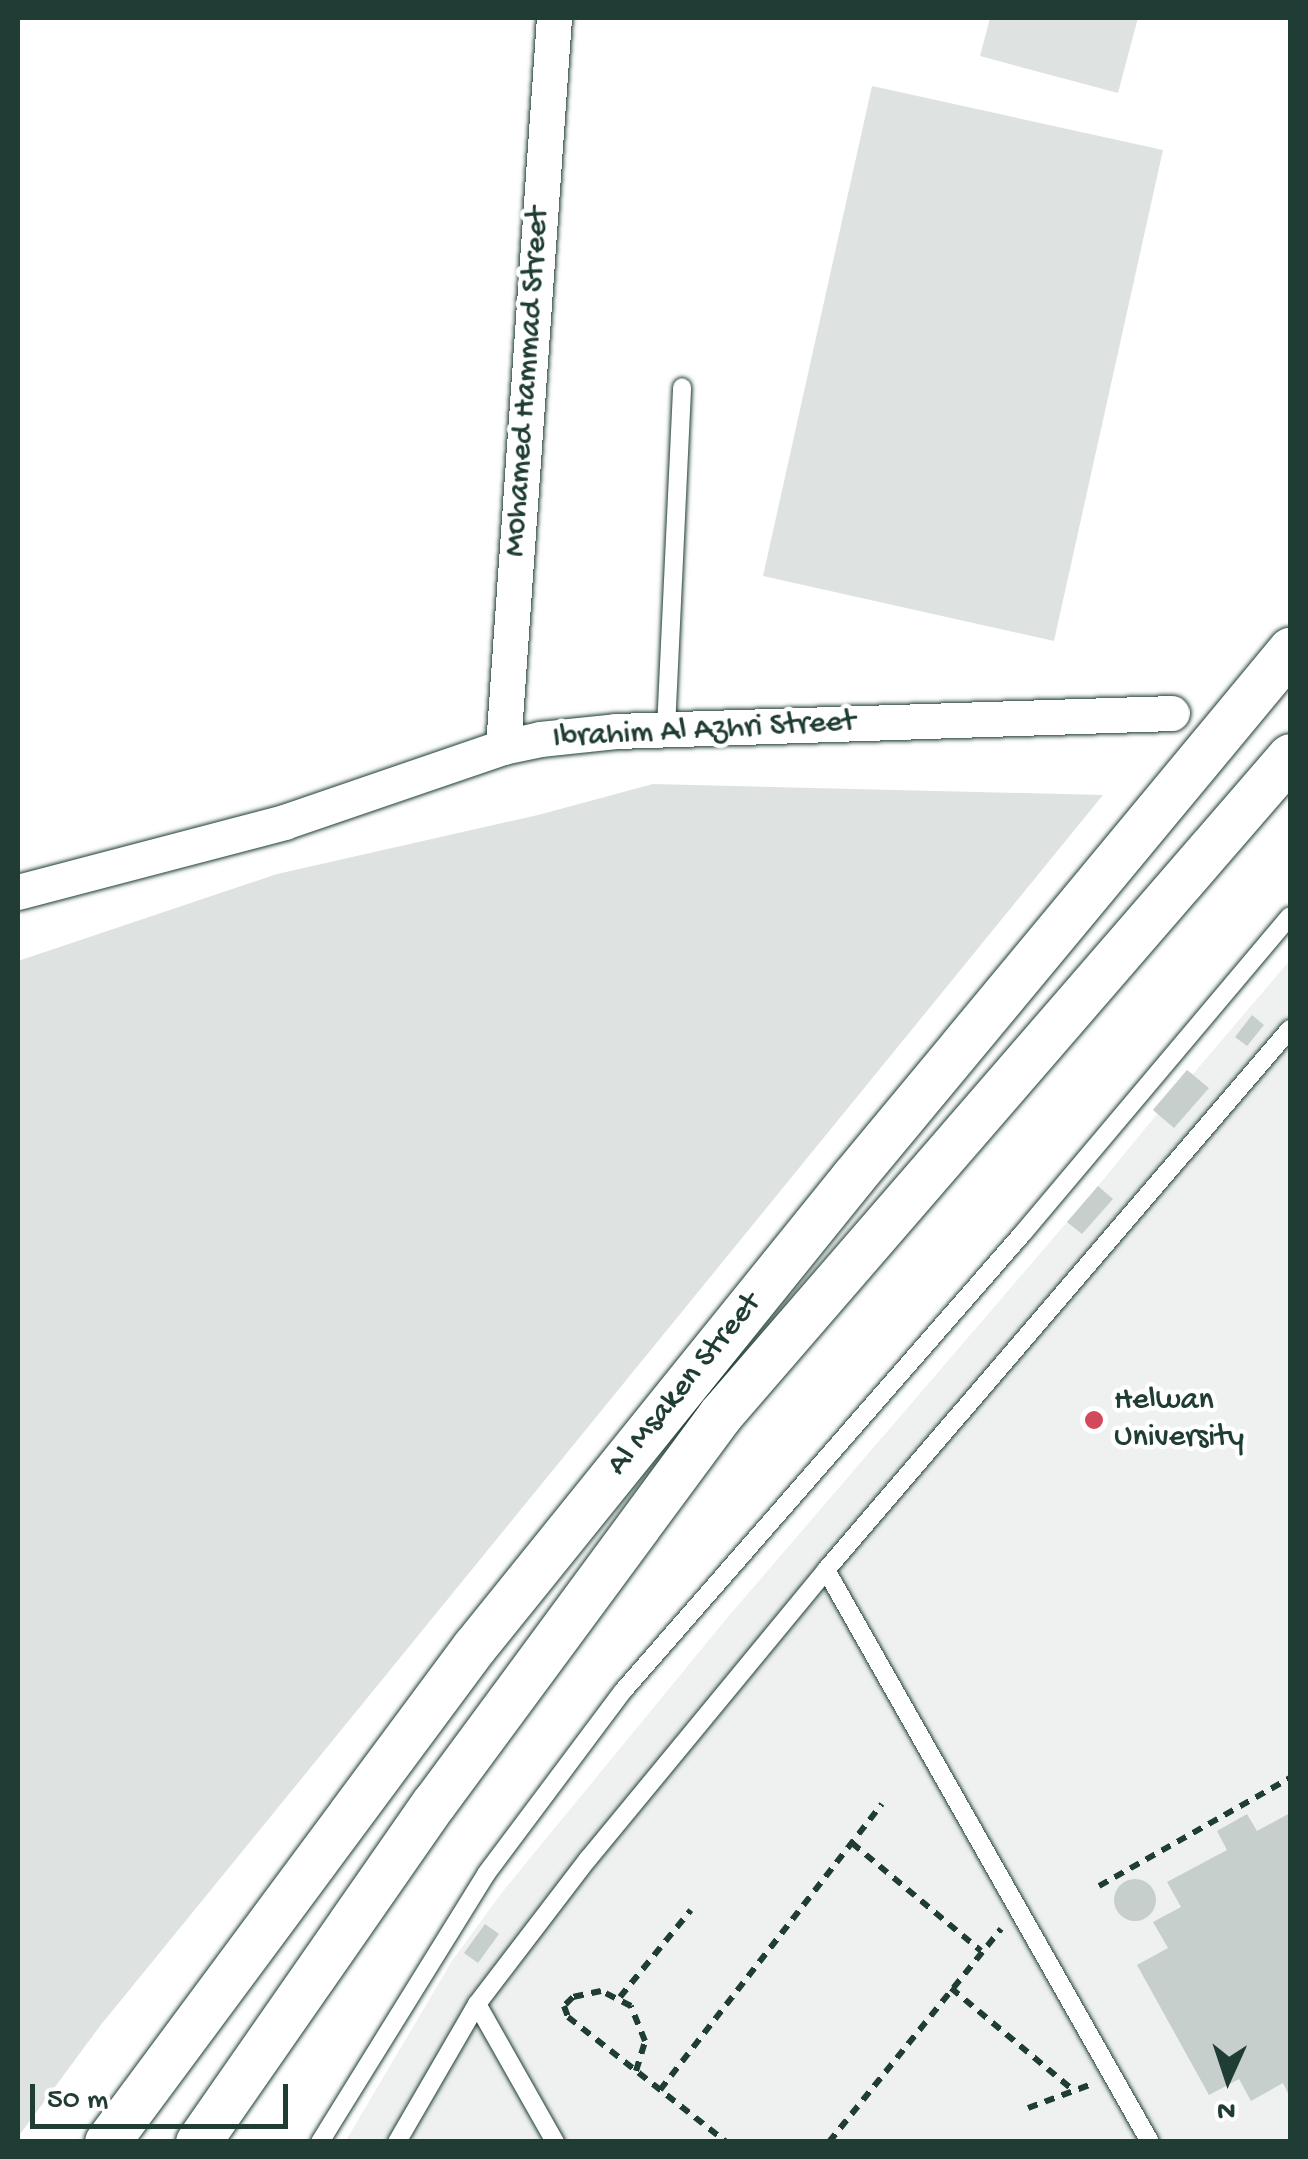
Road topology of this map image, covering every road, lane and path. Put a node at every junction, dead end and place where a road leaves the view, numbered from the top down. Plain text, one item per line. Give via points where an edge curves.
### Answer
1 (554, 18) edge
2 (682, 387) dead end
3 (1290, 650) edge
4 (1172, 712) dead end
5 (666, 730) junction
6 (503, 747) junction
7 (1290, 756) edge
8 (18, 892) edge
9 (1290, 916) edge
10 (1290, 1030) edge
11 (826, 1570) junction
12 (1290, 1778) edge
13 (882, 1804) dead end
14 (852, 1843) junction
15 (1100, 1886) dead end
16 (1018, 1909) junction
17 (690, 1910) dead end
18 (982, 1951) junction
19 (951, 1988) junction
20 (620, 1996) junction
21 (477, 2004) junction
22 (636, 2070) junction
23 (1113, 2076) junction
24 (660, 2090) junction
25 (1074, 2091) junction
26 (1028, 2108) dead end
27 (107, 2142) edge
28 (198, 2142) edge
29 (320, 2142) edge
30 (397, 2142) edge
31 (555, 2142) edge
32 (726, 2142) edge
33 (829, 2142) edge
34 (1150, 2142) edge

1 - 6 street, Mohamed Hammad Street
2 - 5 lane
3 - 27 street, Al Msaken Street via 474,1647
4 - 5 street, Ibrahim Al Azhri Street
5 - 6 street, Ibrahim Al Azhri Street via 578,734
6 - 8 street, Ibrahim Al Azhri Street via 322,811
7 - 28 street, Al Msaken Street via 720,1415 434,1803
9 - 29 lane via 623,1691 486,1874
10 - 11 lane
11 - 16 lane
11 - 21 lane
12 - 15 path
13 - 14 path
14 - 18 path
14 - 24 path
16 - 18 path
16 - 23 lane
17 - 20 path
18 - 19 path
19 - 25 path
19 - 33 path
20 - 22 path via 644,2028 644,2055
20 - 22 path via 586,1991 564,2010
21 - 30 lane
21 - 31 lane
22 - 24 path
23 - 25 path
23 - 34 lane
24 - 32 path
25 - 26 path

